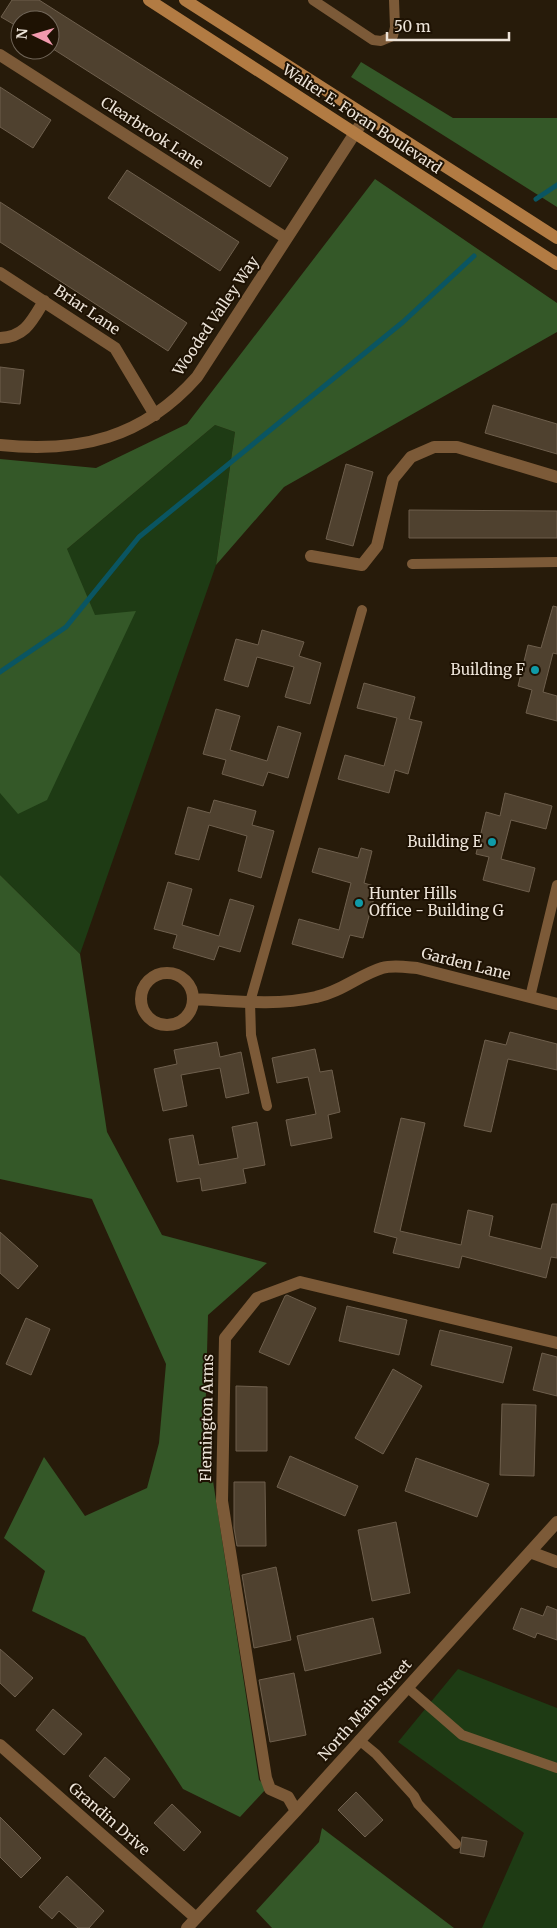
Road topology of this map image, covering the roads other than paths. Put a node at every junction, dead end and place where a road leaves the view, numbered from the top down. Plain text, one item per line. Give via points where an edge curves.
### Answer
1 (149, 0) edge
2 (185, 0) edge
3 (313, 0) edge
4 (394, 0) edge
5 (0, 55) edge
6 (366, 116) junction
7 (354, 134) junction
8 (286, 238) junction
9 (557, 238) edge
10 (557, 264) edge
11 (0, 273) edge
12 (44, 301) junction
13 (0, 338) edge
14 (155, 415) junction
15 (0, 444) edge
16 (557, 477) edge
17 (311, 556) dead end
18 (557, 562) edge
19 (412, 564) dead end
20 (362, 610) dead end
21 (557, 885) edge
22 (530, 997) junction
23 (194, 999) junction
24 (250, 1002) junction
25 (557, 1004) edge
26 (267, 1106) dead end
27 (557, 1344) edge
28 (557, 1522) edge
29 (530, 1552) junction
30 (557, 1562) edge
31 (408, 1688) junction
32 (359, 1740) junction
33 (0, 1745) edge
34 (557, 1768) edge
35 (296, 1811) junction
36 (456, 1844) dead end
37 (196, 1918) junction
38 (187, 1928) edge

1 - 7 street, Walter E. Foran Boulevard
2 - 6 street, Walter E. Foran Boulevard
3 - 4 lane via 373,40 381,41 393,36
5 - 8 street, Clearbrook Lane
6 - 7 street, Wooded Valley Way
6 - 9 street, Walter E. Foran Boulevard
7 - 8 street, Wooded Valley Way
7 - 10 street, Walter E. Foran Boulevard
8 - 14 street, Wooded Valley Way via 197,377
11 - 12 street, Briar Lane
12 - 13 street via 22,333
12 - 14 street, Briar Lane via 115,348
14 - 15 street, Wooded Valley Way via 114,436 79,445 44,448
16 - 17 street via 457,447 434,448 411,457 394,479 377,546 362,565
18 - 19 lane
20 - 24 lane
21 - 22 lane
22 - 24 street, Garden Lane via 400,966 384,968 334,993 316,998
22 - 25 street, Garden Lane
23 - 23 street via 182,978 167,973 158,974 145,984 140,1000 147,1017 162,1026 172,1026 187,1016
23 - 24 street, Garden Lane
24 - 26 lane via 251,1035
27 - 35 street, Flemington Arms via 300,1282 257,1298 225,1338 222,1501 266,1778 270,1789 288,1797
28 - 29 street, North Main Street
29 - 30 street
29 - 31 street, North Main Street
31 - 32 street, North Main Street
31 - 34 lane via 462,1735
32 - 35 street, North Main Street
32 - 36 lane via 376,1754
33 - 37 street, Grandin Drive
35 - 37 street, North Main Street
37 - 38 street, North Main Street

